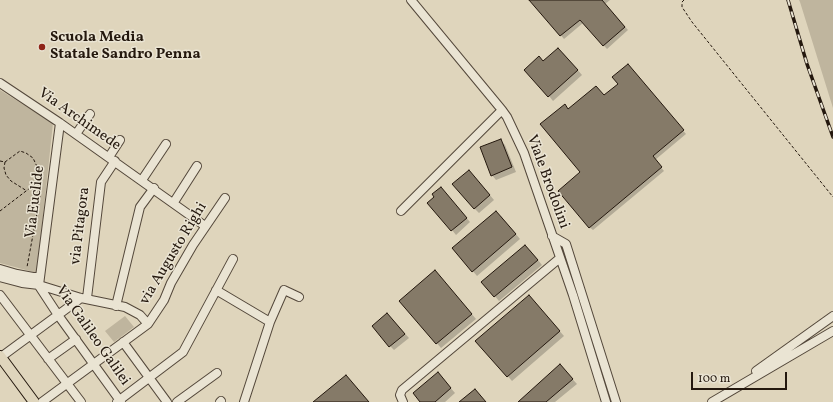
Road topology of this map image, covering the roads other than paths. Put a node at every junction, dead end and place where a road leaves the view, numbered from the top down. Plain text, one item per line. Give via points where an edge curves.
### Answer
1 (410, 0) edge
2 (0, 83) edge
3 (502, 110) junction
4 (90, 114) dead end
5 (60, 123) junction
6 (76, 134) junction
7 (120, 140) dead end
8 (166, 144) dead end
9 (112, 159) junction
10 (197, 166) dead end
11 (142, 180) junction
12 (154, 188) junction
13 (225, 198) dead end
14 (174, 202) junction
15 (401, 211) dead end
16 (205, 226) junction
17 (552, 236) junction
18 (560, 258) junction
19 (233, 259) dead end
20 (0, 269) edge
21 (0, 277) edge
22 (40, 283) junction
23 (216, 290) junction
24 (0, 295) edge
25 (300, 297) dead end
26 (84, 298) junction
27 (116, 306) junction
28 (58, 315) junction
29 (833, 316) edge
30 (270, 322) junction
31 (148, 324) junction
32 (833, 331) edge
33 (30, 335) junction
34 (76, 339) junction
35 (123, 342) junction
36 (0, 356) edge
37 (48, 359) junction
38 (93, 364) junction
39 (217, 373) dead end
40 (149, 377) junction
41 (67, 383) junction
42 (740, 386) junction
43 (35, 401) edge
44 (119, 401) edge
45 (81, 402) edge
46 (167, 402) edge
47 (177, 402) edge
48 (244, 402) edge
49 (403, 402) edge
50 (606, 402) edge
51 (616, 402) edge
52 (712, 402) edge

1 - 3 street, Viale Brodolini
2 - 5 street, Via Archimede
3 - 15 street
3 - 17 street, Viale Brodolini via 524,153
4 - 6 street
5 - 6 street, Via Archimede
5 - 22 street, Via Euclide
6 - 9 street, Via Archimede
7 - 9 street, via Pitagora
8 - 11 street
9 - 11 street, Via Archimede
9 - 26 street, via Pitagora via 101,182
10 - 14 street
11 - 12 street, Via Archimede
12 - 14 street, Via Archimede
12 - 27 street via 140,207
13 - 16 street, via Augusto Righi
14 - 16 street, Via Archimede
16 - 31 street, via Augusto Righi
17 - 18 street, Viale Brodolini
17 - 51 street via 566,244
18 - 49 street via 402,390 400,396
18 - 50 street, Viale Brodolini
19 - 23 street
20 - 22 street via 32,277
21 - 22 street via 22,283
22 - 26 street
22 - 28 street, Via Galileo Galilei
23 - 30 street
23 - 40 street via 183,352
24 - 33 street
25 - 30 street via 284,290
26 - 27 street
26 - 28 street
27 - 31 street via 135,313
28 - 33 street
28 - 34 street, Via Galileo Galilei
29 - 42 street via 742,381
30 - 48 street
31 - 35 street
32 - 42 street
33 - 36 street
33 - 37 street
34 - 37 street
34 - 38 street, Via Galileo Galilei
35 - 38 street
35 - 40 street
36 - 43 main road
37 - 41 street
38 - 41 street
38 - 44 street, Via Galileo Galilei
39 - 47 street
40 - 44 street
40 - 46 street
41 - 43 street
41 - 45 street
42 - 52 street

